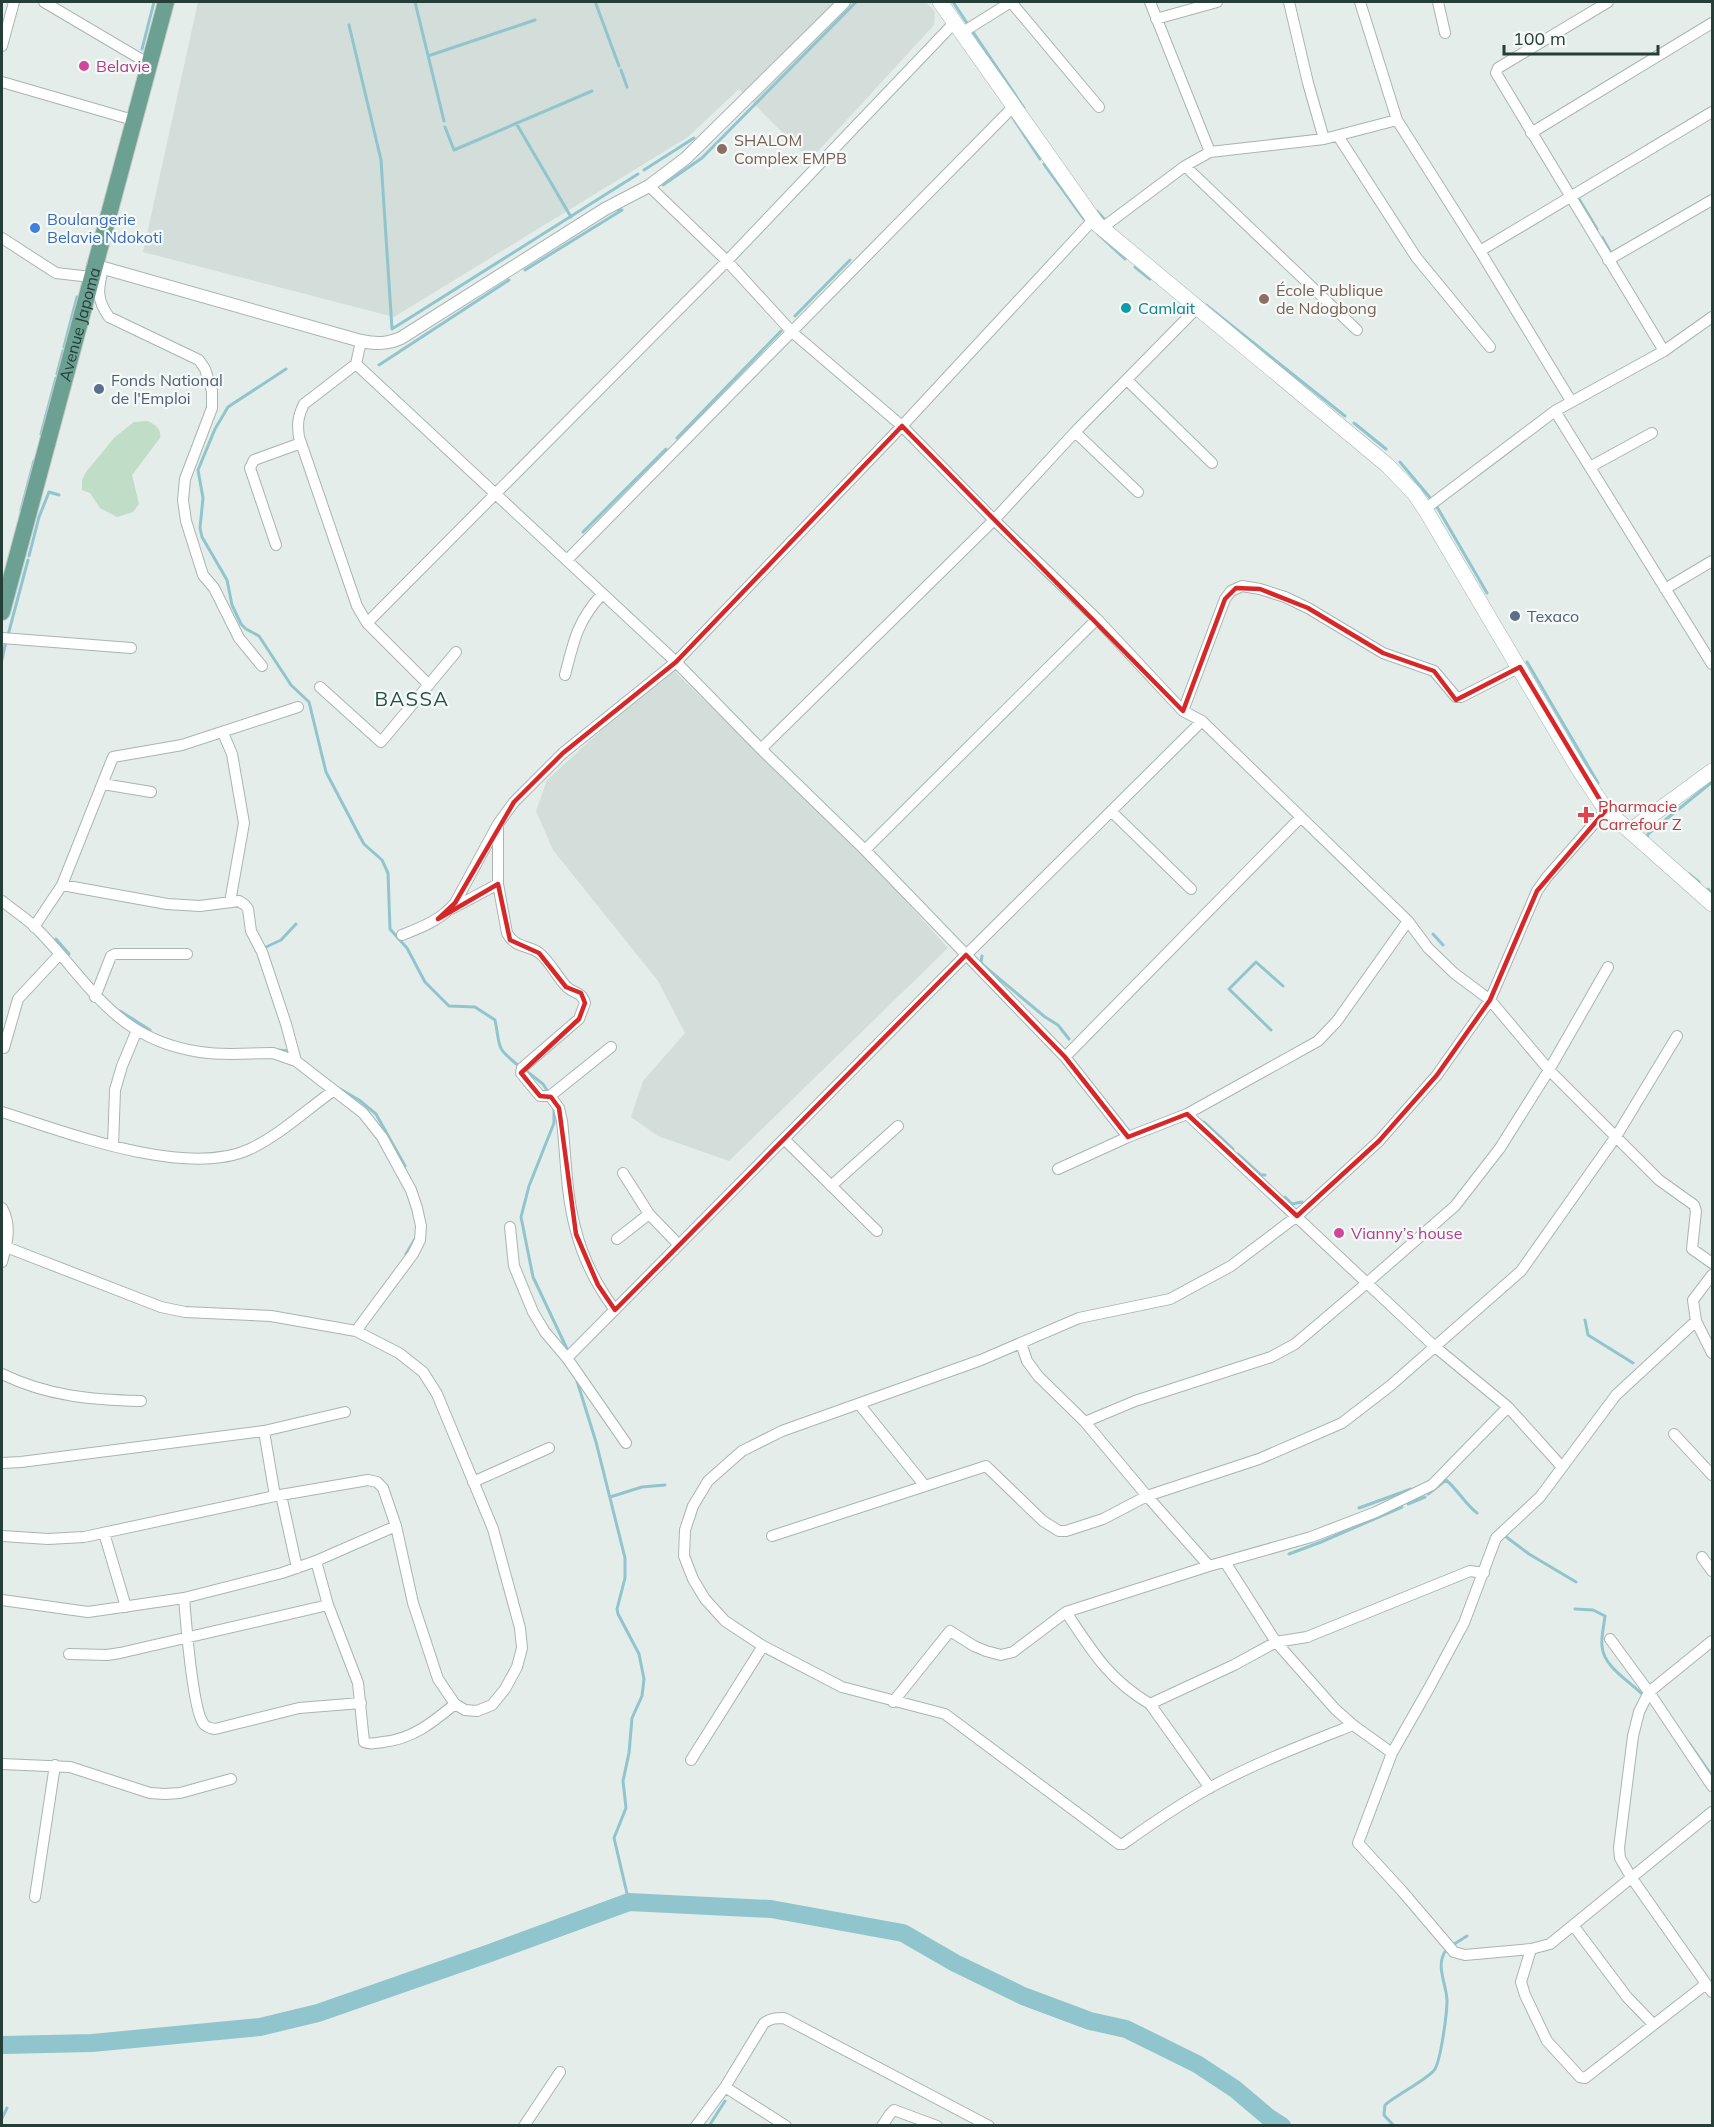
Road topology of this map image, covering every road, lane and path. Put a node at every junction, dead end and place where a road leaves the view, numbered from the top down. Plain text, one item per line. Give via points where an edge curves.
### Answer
1 (14, 2) edge
2 (44, 2) edge
3 (165, 2) edge
4 (844, 2) edge
5 (940, 2) edge
6 (1011, 2) edge
7 (1150, 2) edge
8 (1217, 2) edge
9 (1289, 2) edge
10 (1360, 2) edge
11 (1438, 2) edge
12 (1608, 2) edge
13 (1156, 19) junction
14 (1713, 23) edge
15 (959, 27) junction
16 (1445, 33) dead end
17 (2, 46) edge
18 (149, 64) junction
19 (2, 82) edge
20 (1013, 107) junction
21 (1099, 107) dead end
22 (1713, 111) edge
23 (133, 120) junction
24 (1396, 120) junction
25 (1531, 133) junction
26 (1338, 136) junction
27 (1324, 139) junction
28 (1210, 152) junction
29 (1185, 166) junction
30 (649, 186) junction
31 (1569, 196) junction
32 (1713, 200) edge
33 (1097, 224) junction
34 (2, 238) edge
35 (1480, 251) junction
36 (1608, 260) junction
37 (727, 261) junction
38 (96, 270) junction
39 (1197, 309) junction
40 (1713, 317) edge
41 (1357, 330) dead end
42 (792, 332) junction
43 (361, 341) junction
44 (1490, 347) dead end
45 (1664, 351) junction
46 (356, 364) junction
47 (1127, 380) junction
48 (1570, 401) junction
49 (1555, 411) junction
50 (902, 426) junction
51 (1075, 432) junction
52 (1652, 433) dead end
53 (301, 443) junction
54 (1212, 463) dead end
55 (1590, 467) junction
56 (1138, 492) dead end
57 (494, 494) junction
58 (1425, 509) junction
59 (994, 520) junction
60 (276, 545) dead end
61 (567, 560) junction
62 (1713, 561) edge
63 (1665, 589) junction
64 (602, 594) junction
65 (2, 612) edge
66 (1097, 620) junction
67 (367, 623) junction
68 (2, 638) edge
69 (131, 648) dead end
70 (1709, 651) edge
71 (456, 652) dead end
72 (676, 662) junction
73 (1713, 664) edge
74 (262, 666) dead end
75 (1520, 667) junction
76 (565, 675) dead end
77 (429, 685) junction
78 (320, 687) dead end
79 (298, 707) dead end
80 (1184, 711) junction
81 (1202, 722) junction
82 (223, 733) junction
83 (761, 749) junction
84 (1713, 771) edge
85 (103, 784) junction
86 (151, 792) dead end
87 (1606, 810) junction
88 (1111, 812) junction
89 (1301, 817) junction
90 (498, 824) junction
91 (1630, 831) junction
92 (865, 850) junction
93 (498, 884) junction
94 (62, 885) junction
95 (1191, 889) dead end
96 (2, 901) edge
97 (230, 902) junction
98 (1713, 904) edge
99 (438, 919) junction
100 (1408, 921) junction
101 (34, 927) junction
102 (402, 935) dead end
103 (188, 954) dead end
104 (59, 955) junction
105 (966, 955) junction
106 (1608, 967) dead end
107 (95, 996) junction
108 (1490, 1000) junction
109 (137, 1030) junction
110 (1677, 1036) dead end
111 (611, 1047) dead end
112 (4, 1048) dead end
113 (1065, 1057) junction
114 (296, 1061) junction
115 (1549, 1070) junction
116 (333, 1091) junction
117 (550, 1096) junction
118 (2, 1112) edge
119 (1187, 1114) junction
120 (898, 1126) dead end
121 (1617, 1135) junction
122 (1128, 1137) junction
123 (784, 1139) junction
124 (113, 1146) junction
125 (1058, 1169) dead end
126 (623, 1173) dead end
127 (831, 1186) junction
128 (2, 1208) edge
129 (649, 1214) junction
130 (1297, 1216) junction
131 (510, 1227) dead end
132 (877, 1231) dead end
133 (617, 1239) dead end
134 (679, 1245) junction
135 (6, 1247) junction
136 (2, 1262) edge
137 (1713, 1263) edge
138 (1713, 1275) edge
139 (1368, 1282) junction
140 (615, 1310) junction
141 (1696, 1321) junction
142 (356, 1331) junction
143 (1021, 1343) junction
144 (1434, 1346) junction
145 (1713, 1353) edge
146 (567, 1358) junction
147 (2, 1374) edge
148 (141, 1401) dead end
149 (858, 1404) junction
150 (1508, 1407) junction
151 (345, 1412) dead end
152 (1085, 1422) junction
153 (264, 1431) junction
154 (1674, 1434) dead end
155 (626, 1443) dead end
156 (549, 1448) dead end
157 (2, 1463) edge
158 (1562, 1467) junction
159 (1713, 1475) edge
160 (473, 1482) junction
161 (925, 1486) junction
162 (278, 1496) junction
163 (1147, 1496) junction
164 (396, 1526) junction
165 (104, 1533) junction
166 (2, 1536) edge
167 (772, 1536) dead end
168 (1702, 1557) dead end
169 (316, 1561) junction
170 (1225, 1562) junction
171 (1209, 1566) junction
172 (297, 1568) junction
173 (1713, 1571) edge
174 (1484, 1573) junction
175 (184, 1598) junction
176 (2, 1600) edge
177 (328, 1605) junction
178 (126, 1607) junction
179 (1066, 1612) junction
180 (188, 1638) junction
181 (1610, 1639) dead end
182 (1713, 1641) edge
183 (1276, 1642) junction
184 (763, 1646) junction
185 (69, 1654) dead end
186 (1649, 1692) junction
187 (893, 1701) junction
188 (361, 1703) junction
189 (455, 1704) junction
190 (1150, 1704) junction
191 (1353, 1725) junction
192 (1392, 1752) junction
193 (691, 1760) dead end
194 (2, 1764) edge
195 (55, 1765) junction
196 (231, 1779) dead end
197 (1713, 1786) edge
198 (1210, 1788) junction
199 (1713, 1812) edge
200 (1631, 1877) junction
201 (35, 1897) dead end
202 (1573, 1925) junction
203 (1531, 1949) junction
204 (1709, 1988) edge
205 (1653, 2024) junction
206 (561, 2072) dead end
207 (725, 2087) junction
208 (524, 2126) edge
209 (696, 2126) edge
210 (786, 2126) edge
211 (882, 2126) edge
212 (937, 2126) edge
213 (989, 2126) edge

1 - 17 street
2 - 18 street
3 - 18 main road, Avenue Japoma
4 - 30 street via 698,148
5 - 15 main road
6 - 15 street
6 - 21 street
7 - 13 street
8 - 13 street
9 - 27 street
10 - 24 street
11 - 16 street
12 - 25 street via 1496,70
13 - 28 street
14 - 25 street
15 - 20 main road
15 - 37 street
18 - 23 main road, Avenue Japoma
19 - 23 street
20 - 33 main road
20 - 42 street
22 - 31 street
23 - 38 main road, Avenue Japoma
24 - 26 street
24 - 35 street
25 - 31 street
26 - 27 street
26 - 44 street via 1416,257
27 - 28 street
28 - 29 street
29 - 33 street
29 - 41 street
30 - 37 street
30 - 43 street via 605,209 401,338 377,344
31 - 35 street
31 - 36 street
32 - 36 street
33 - 39 main road
33 - 50 street
34 - 38 street via 56,273
35 - 48 street
36 - 45 street
37 - 42 street
37 - 57 street
38 - 43 street
38 - 65 main road, Avenue Japoma
38 - 74 street via 100,304 109,317 199,360 205,369 212,391 212,408 185,479 186,521 204,575 239,638
39 - 47 street
39 - 58 main road via 1387,465
40 - 45 street
42 - 50 street
42 - 61 street
43 - 46 street
45 - 48 street
46 - 53 street via 304,404 297,424
46 - 57 street
47 - 51 street
47 - 54 street
48 - 49 street
49 - 55 street
49 - 58 street
50 - 59 street
50 - 72 street
51 - 56 street
51 - 59 street
52 - 55 street
53 - 60 street via 254,460 250,468
53 - 67 street via 351,591
55 - 63 street
57 - 61 street
57 - 67 street
58 - 75 main road
59 - 66 street
59 - 83 street
61 - 64 street
62 - 63 street
63 - 70 street
64 - 72 street
64 - 76 street via 587,611 576,633
66 - 80 street
66 - 92 street
67 - 77 street
68 - 69 street
70 - 73 street
71 - 77 street
72 - 83 street
72 - 90 street via 563,753 514,802
75 - 80 street via 1456,697 1434,670 1383,653 1285,597 1242,586 1231,591 1226,599
75 - 87 main road
77 - 78 street via 381,742
79 - 82 street
80 - 81 street
81 - 88 street
81 - 89 street
82 - 85 street via 154,751 115,756
82 - 97 street via 232,754 244,823
83 - 92 street
84 - 91 main road
85 - 86 street
85 - 94 street
87 - 91 main road
87 - 108 street via 1537,891
88 - 95 street
88 - 105 street
89 - 100 street
89 - 113 street
90 - 93 street
90 - 99 street via 455,903
91 - 98 main road
92 - 105 street
93 - 99 street
93 - 117 street via 510,940 538,953 585,1003 579,1019 521,1071 540,1096
94 - 97 street via 167,903 200,906
94 - 101 street
96 - 101 street
97 - 114 street via 239,901 248,909
99 - 102 street
100 - 108 street via 1428,948
100 - 119 street via 1318,1041
101 - 104 street
103 - 107 street via 115,954
104 - 107 street
104 - 112 street via 18,999
105 - 113 street
105 - 123 street
106 - 115 street
107 - 109 street
108 - 115 street
108 - 130 street via 1437,1075 1379,1141
109 - 114 street via 201,1053 273,1053
109 - 124 street via 115,1090
110 - 121 street
111 - 117 street
113 - 122 street
114 - 116 street
115 - 121 street
115 - 139 street via 1500,1148 1461,1198
116 - 124 street via 272,1136 249,1149 221,1157 183,1158
116 - 142 street via 363,1113 382,1137 411,1190 421,1226 413,1254
117 - 140 street via 562,1121 576,1234 598,1285
118 - 124 street
119 - 122 street
119 - 130 street
120 - 127 street
121 - 137 street via 1659,1180 1694,1205 1692,1249
121 - 144 street via 1521,1271
122 - 125 street
123 - 127 street
123 - 134 street
126 - 129 street
127 - 132 street
128 - 135 street via 9,1231
129 - 133 street
129 - 134 street
130 - 139 street
130 - 143 street via 1231,1266 1170,1299 1079,1318
131 - 146 street via 514,1266 533,1312
134 - 140 street
135 - 136 street
135 - 142 street via 161,1307 185,1312 271,1316
138 - 141 street via 1693,1300
139 - 144 street
139 - 152 street via 1295,1344 1271,1357 1146,1397
140 - 146 street
141 - 145 street
141 - 158 street via 1616,1395
142 - 160 street via 399,1353 423,1372 437,1394
143 - 149 street
143 - 152 street via 1038,1376
144 - 150 street
144 - 163 street via 1390,1386 1331,1430
146 - 155 street
147 - 148 street via 53,1393 95,1400
149 - 161 street
149 - 184 street via 782,1431 742,1451 708,1481 693,1506 685,1530 684,1556 693,1579 725,1621
150 - 158 street
150 - 170 street via 1442,1476 1422,1491 1311,1537
151 - 153 street
152 - 163 street
153 - 157 street
153 - 162 street
154 - 159 street
156 - 160 street
158 - 174 street via 1540,1497 1496,1538
160 - 189 street via 493,1529 522,1648 517,1667 492,1705 477,1711
161 - 163 street via 986,1466 1043,1521 1059,1531 1103,1519
161 - 167 street
162 - 164 street via 368,1480 377,1482 383,1488
162 - 165 street
162 - 172 street
163 - 171 street
164 - 169 street
164 - 189 street via 431,1665
165 - 166 street via 66,1539
165 - 178 street
168 - 173 street
169 - 172 street
169 - 177 street
170 - 171 street
170 - 183 street
171 - 179 street
172 - 175 street
174 - 183 street via 1470,1571 1307,1637
174 - 192 street via 1464,1623
175 - 178 street
175 - 180 street
176 - 178 street via 88,1612
177 - 180 street
177 - 188 street via 354,1672
179 - 187 street via 1013,1652 1001,1654 974,1646 950,1631
179 - 190 street via 1100,1662 1127,1690
180 - 185 street via 107,1655
180 - 188 street via 197,1705 208,1728 299,1708
181 - 186 street
182 - 186 street
183 - 190 street
183 - 191 street
184 - 187 street via 842,1687
184 - 193 street
186 - 197 street
186 - 200 street via 1633,1736 1620,1826 1620,1858
187 - 198 street via 934,1710 955,1720 1119,1844
188 - 189 street via 363,1739 369,1744 414,1734
190 - 198 street
191 - 192 street
191 - 198 street
192 - 203 street via 1358,1843 1454,1953
194 - 195 street
195 - 196 street via 150,1793 180,1793
195 - 201 street
199 - 200 street
200 - 202 street
200 - 204 street
202 - 203 street via 1550,1944
202 - 205 street via 1627,1997
203 - 205 street via 1521,1982 1525,1995 1547,2041 1580,2077 1589,2077
204 - 205 street
206 - 208 street
207 - 209 street
207 - 210 street
207 - 213 street via 764,2023 784,2018
211 - 212 street via 894,2110

